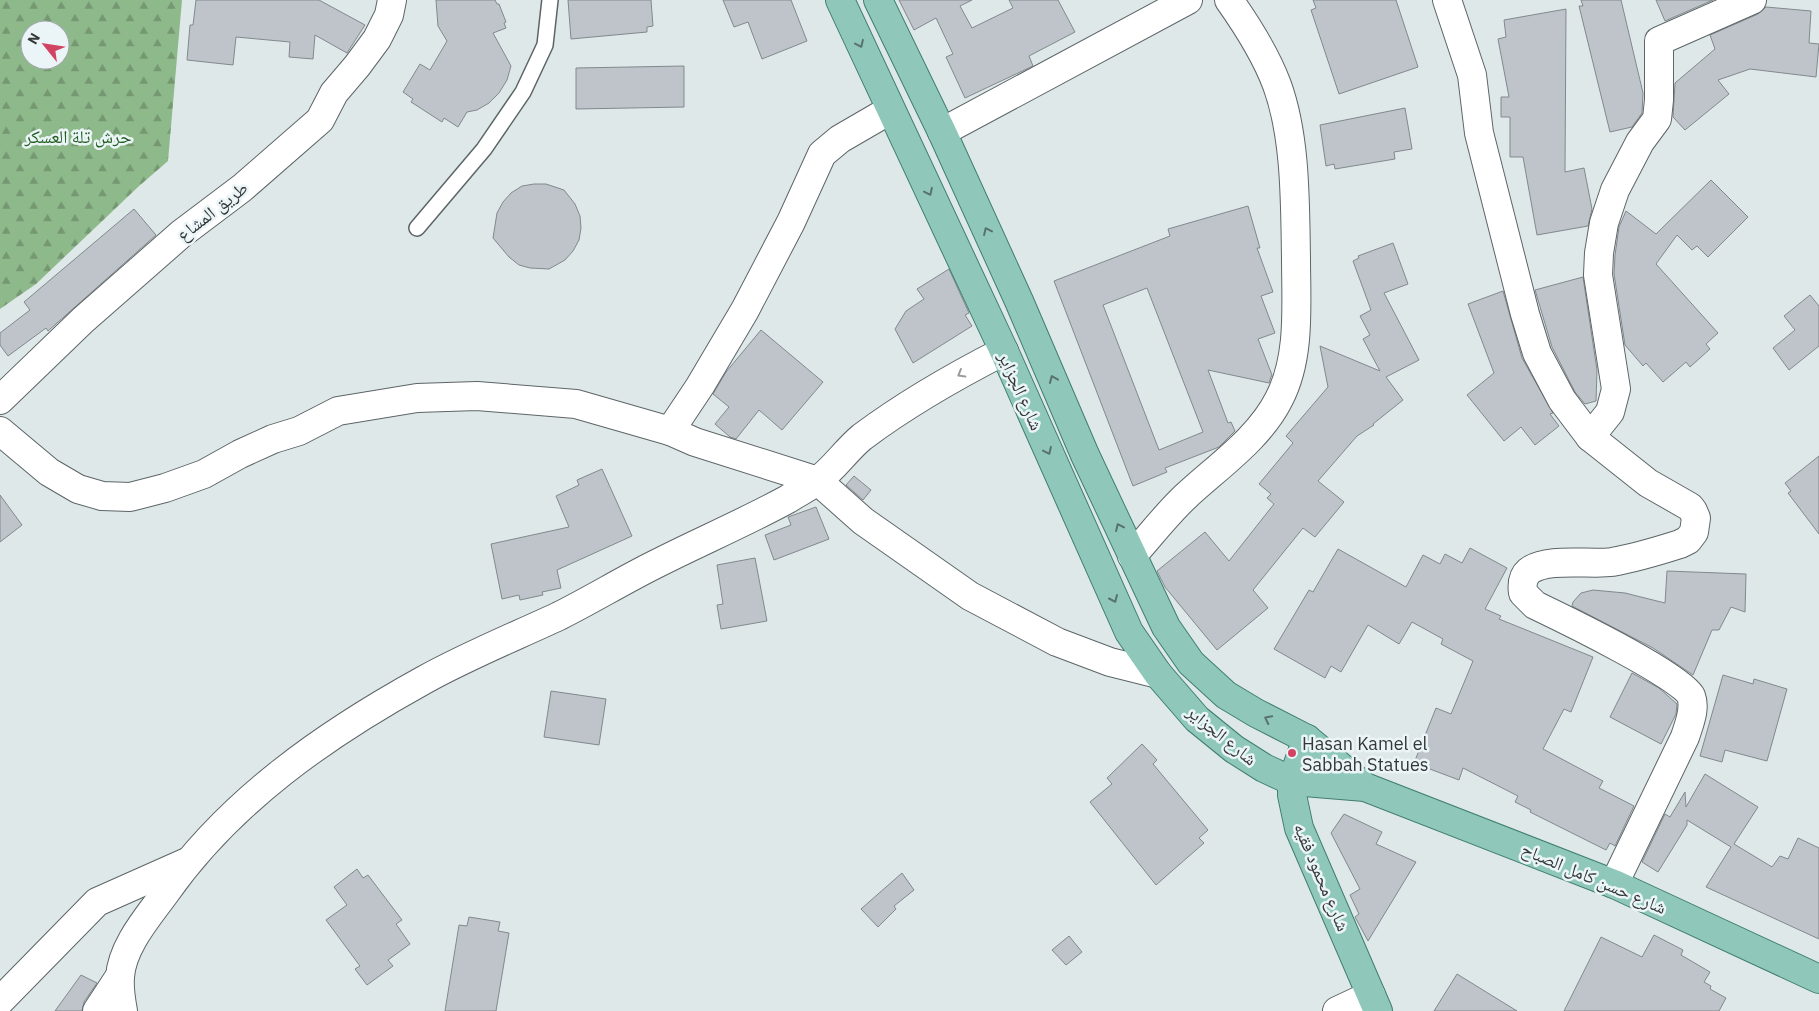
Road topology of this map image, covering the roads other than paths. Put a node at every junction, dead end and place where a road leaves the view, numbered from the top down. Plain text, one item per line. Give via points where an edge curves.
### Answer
1 (392, 0) edge
2 (550, 0) edge
3 (840, 0) edge
4 (878, 0) edge
5 (1188, 0) edge
6 (1228, 0) edge
7 (1447, 0) edge
8 (1752, 0) edge
9 (890, 110) junction
10 (942, 132) junction
11 (416, 228) dead end
12 (1004, 351) junction
13 (0, 400) edge
14 (0, 431) edge
15 (670, 431) junction
16 (1590, 438) junction
17 (818, 481) junction
18 (1132, 556) junction
19 (1158, 674) junction
20 (1307, 739) junction
21 (1292, 780) junction
22 (1365, 787) junction
23 (187, 862) junction
24 (1614, 884) junction
25 (120, 976) junction
26 (1819, 979) edge
27 (0, 1001) edge
28 (1375, 1003) edge
29 (97, 1011) edge
30 (123, 1011) edge
31 (1337, 1011) edge

1 - 13 street, طريق المشاع via 377,39 334,93 320,120 242,188 174,240 83,320
2 - 11 lane via 545,45 523,92 484,149
3 -> 9 main road, شارع الجزاير
4 - 10 main road, شارع الجزاير
5 - 10 street
6 - 18 street via 1260,51 1277,86 1287,124 1295,240 1294,348 1279,401 1259,429 1184,498
7 - 16 street via 1472,76 1479,133 1537,353 1562,400
8 - 16 street via 1659,41 1657,119 1640,142 1615,190 1604,223 1598,276 1616,389 1610,412
9 -> 12 main road, شارع الجزاير
9 - 15 street via 840,139 822,154 745,310
18 -> 10 main road, شارع الجزاير
12 -> 17 street via 872,430
12 -> 19 main road, شارع الجزاير via 1129,632
14 - 15 street via 49,472 78,489 102,496 130,497 204,474 240,454 299,431 338,411 417,398 477,396 576,404
15 - 17 street
16 - 24 street via 1648,482 1690,507 1696,518 1694,532 1680,544 1612,562 1554,563 1528,572 1523,583 1523,593 1535,605 1624,650 1682,684 1691,696 1692,711 1685,737
17 - 19 street via 863,521 970,596 1057,642 1110,662
17 - 23 street via 563,614 426,679 350,724 322,741 268,783
20 -> 18 main road, شارع الجزاير via 1226,695 1191,663 1166,627
19 - 21 main road, شارع الجزاير via 1197,719 1234,749 1264,768
20 - 21 main road, شارع محمود فقيه
20 - 22 main road, شارع الجزاير
21 - 22 main road, شارع الجزاير
21 - 28 main road, شارع محمود فقيه via 1299,828
22 - 24 main road, شارع حسن كامل الصباح
23 - 25 street via 132,943
23 - 27 street via 97,902
24 - 26 main road, شارع حسن كامل الصباح
25 - 29 street
25 - 30 street
28 - 31 street

